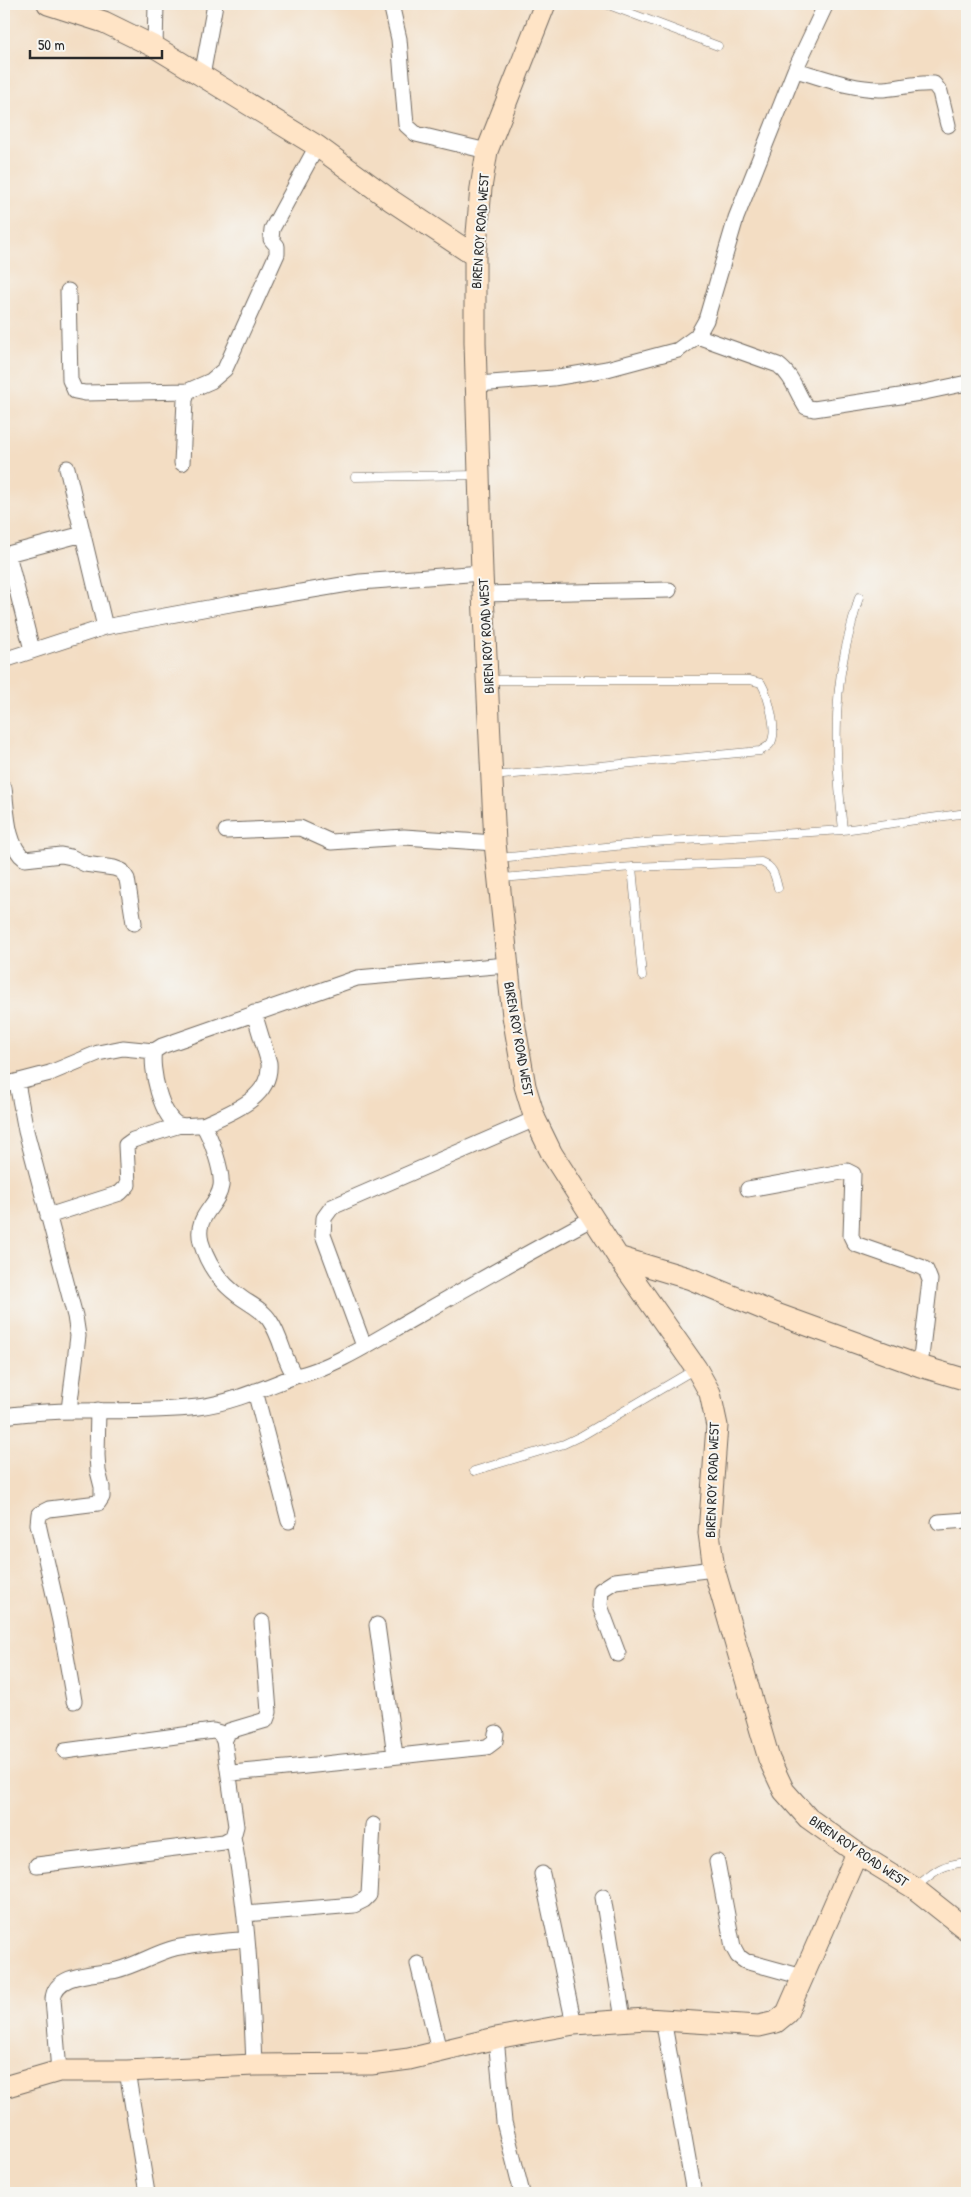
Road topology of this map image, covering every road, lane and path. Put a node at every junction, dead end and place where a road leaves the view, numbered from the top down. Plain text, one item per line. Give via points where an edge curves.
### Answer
1 (48, 4) edge
2 (156, 4) edge
3 (215, 4) edge
4 (391, 4) edge
5 (545, 4) edge
6 (606, 4) edge
7 (826, 4) edge
8 (718, 46) dead end
9 (155, 47) junction
10 (795, 70) junction
11 (202, 76) junction
12 (948, 125) dead end
13 (317, 146) junction
14 (487, 151) junction
15 (475, 256) junction
16 (68, 291) dead end
17 (697, 336) junction
18 (967, 383) edge
19 (478, 384) junction
20 (188, 392) junction
21 (182, 463) dead end
22 (67, 468) dead end
23 (481, 475) junction
24 (355, 478) dead end
25 (83, 534) junction
26 (6, 555) edge
27 (483, 584) junction
28 (669, 590) dead end
29 (859, 596) dead end
30 (106, 627) junction
31 (32, 650) junction
32 (4, 660) edge
33 (488, 680) junction
34 (493, 776) junction
35 (4, 788) edge
36 (967, 813) edge
37 (843, 830) junction
38 (226, 831) dead end
39 (497, 860) junction
40 (632, 866) junction
41 (778, 888) dead end
42 (134, 923) dead end
43 (507, 965) junction
44 (642, 976) dead end
45 (254, 1014) junction
46 (154, 1051) junction
47 (11, 1084) edge
48 (535, 1119) junction
49 (180, 1125) junction
50 (203, 1125) junction
51 (748, 1189) dead end
52 (48, 1216) junction
53 (593, 1218) junction
54 (618, 1257) junction
55 (364, 1346) junction
56 (920, 1366) junction
57 (696, 1368) junction
58 (295, 1376) junction
59 (967, 1380) edge
60 (255, 1391) junction
61 (69, 1410) junction
62 (98, 1410) junction
63 (4, 1416) edge
64 (474, 1471) dead end
65 (967, 1520) edge
66 (289, 1521) dead end
67 (939, 1522) dead end
68 (714, 1569) junction
69 (262, 1622) dead end
70 (377, 1625) dead end
71 (618, 1654) dead end
72 (74, 1701) dead end
73 (496, 1733) dead end
74 (224, 1741) junction
75 (64, 1751) dead end
76 (395, 1755) junction
77 (230, 1773) junction
78 (373, 1825) dead end
79 (233, 1837) junction
80 (857, 1853) junction
81 (716, 1862) dead end
82 (967, 1862) edge
83 (37, 1865) dead end
84 (542, 1874) dead end
85 (914, 1888) junction
86 (603, 1897) dead end
87 (245, 1914) junction
88 (967, 1930) edge
89 (247, 1939) junction
90 (418, 1964) dead end
91 (803, 1977) junction
92 (623, 2019) junction
93 (663, 2019) junction
94 (574, 2024) junction
95 (496, 2038) junction
96 (440, 2051) junction
97 (254, 2065) junction
98 (59, 2071) junction
99 (127, 2071) junction
100 (4, 2087) edge
101 (147, 2193) edge
102 (522, 2193) edge
103 (694, 2193) edge

1 - 9 main road via 104,22
2 - 9 street
3 - 11 street
4 - 14 street via 399,39 406,125 416,134
5 - 14 main road, BIREN ROY ROAD WEST
6 - 8 lane
7 - 10 street
9 - 11 main road
10 - 12 street via 880,89 934,84 940,92
10 - 17 street via 736,218 706,320
11 - 13 main road
13 - 15 main road
13 - 20 street via 272,229 271,240 277,246 277,254 225,369 211,381
14 - 15 main road, BIREN ROY ROAD WEST
15 - 19 main road, BIREN ROY ROAD WEST
16 - 20 street via 70,380 75,391
17 - 18 street via 778,365 793,380 806,407 814,409
17 - 19 street via 678,350 607,369 553,378
19 - 23 main road, BIREN ROY ROAD WEST
20 - 21 street via 184,400
22 - 25 street
23 - 24 lane
23 - 27 main road, BIREN ROY ROAD WEST
25 - 26 street
25 - 30 street
26 - 31 street
27 - 28 street
27 - 30 street via 360,582
27 - 33 main road, BIREN ROY ROAD WEST
29 - 37 lane via 843,657 840,685 837,755
30 - 31 street
31 - 32 street
33 - 34 main road, BIREN ROY ROAD WEST
33 - 34 lane via 750,680 761,683 768,695 774,734 770,745 760,751
34 - 39 main road, BIREN ROY ROAD WEST
35 - 42 street via 12,842 17,853 25,859 61,855 85,864 122,871 127,880
36 - 37 lane
37 - 39 lane via 654,842
38 - 39 street via 300,828 331,842 404,837
39 - 40 lane
39 - 43 main road, BIREN ROY ROAD WEST
40 - 41 lane via 761,862 774,872
40 - 44 lane
43 - 45 street via 358,978
43 - 48 main road, BIREN ROY ROAD WEST via 526,1086
45 - 46 street
45 - 50 street via 270,1071 256,1096
46 - 47 street via 123,1048 98,1053 50,1073
46 - 49 street via 154,1076 165,1110
47 - 52 street
48 - 53 main road, BIREN ROY ROAD WEST via 552,1154
48 - 55 street via 332,1207 324,1218 323,1235
49 - 50 street
49 - 52 street via 133,1140 126,1146 128,1185 120,1192
50 - 58 street via 209,1133 221,1187 204,1215 201,1241 213,1270 223,1283 270,1320
51 - 56 street via 847,1171 853,1174 851,1236 855,1244 921,1268 928,1274 930,1280
52 - 61 street via 78,1336
53 - 54 main road, BIREN ROY ROAD WEST
53 - 55 street
54 - 56 main road via 691,1279
54 - 57 main road, BIREN ROY ROAD WEST
55 - 58 street via 307,1374
56 - 59 main road
57 - 64 lane via 564,1444
57 - 68 main road, BIREN ROY ROAD WEST via 710,1393 717,1426 709,1533
58 - 60 street
60 - 62 street via 199,1407
60 - 66 street
61 - 62 street
61 - 63 street
62 - 72 street via 97,1455 102,1497 98,1503 39,1514 38,1524
65 - 67 street
68 - 71 street via 615,1582 601,1590 600,1606
68 - 80 main road, BIREN ROY ROAD WEST via 769,1759 784,1791 808,1818
69 - 74 street via 269,1712 266,1720 229,1731
70 - 76 street
73 - 76 street via 495,1741 487,1747
74 - 75 street via 220,1732 213,1731
74 - 77 street
76 - 77 street
77 - 79 street via 236,1826
78 - 87 street via 369,1895 364,1900 354,1905
79 - 83 street via 224,1842
79 - 87 street
80 - 85 main road, BIREN ROY ROAD WEST
80 - 91 main road
81 - 91 street via 733,1947 738,1956 745,1961
82 - 85 lane via 938,1868
84 - 94 street
85 - 88 main road, BIREN ROY ROAD WEST
86 - 92 street
87 - 89 street
89 - 97 street
89 - 98 street via 174,1948 116,1970 76,1977 58,1986 53,2000
90 - 96 street
91 - 93 main road via 787,2013 776,2022 759,2026
92 - 93 main road
92 - 94 main road
93 - 103 street
94 - 95 main road
95 - 96 main road
95 - 102 street via 504,2122
96 - 97 main road via 371,2064
97 - 99 main road
98 - 99 main road
98 - 100 main road
99 - 101 street

